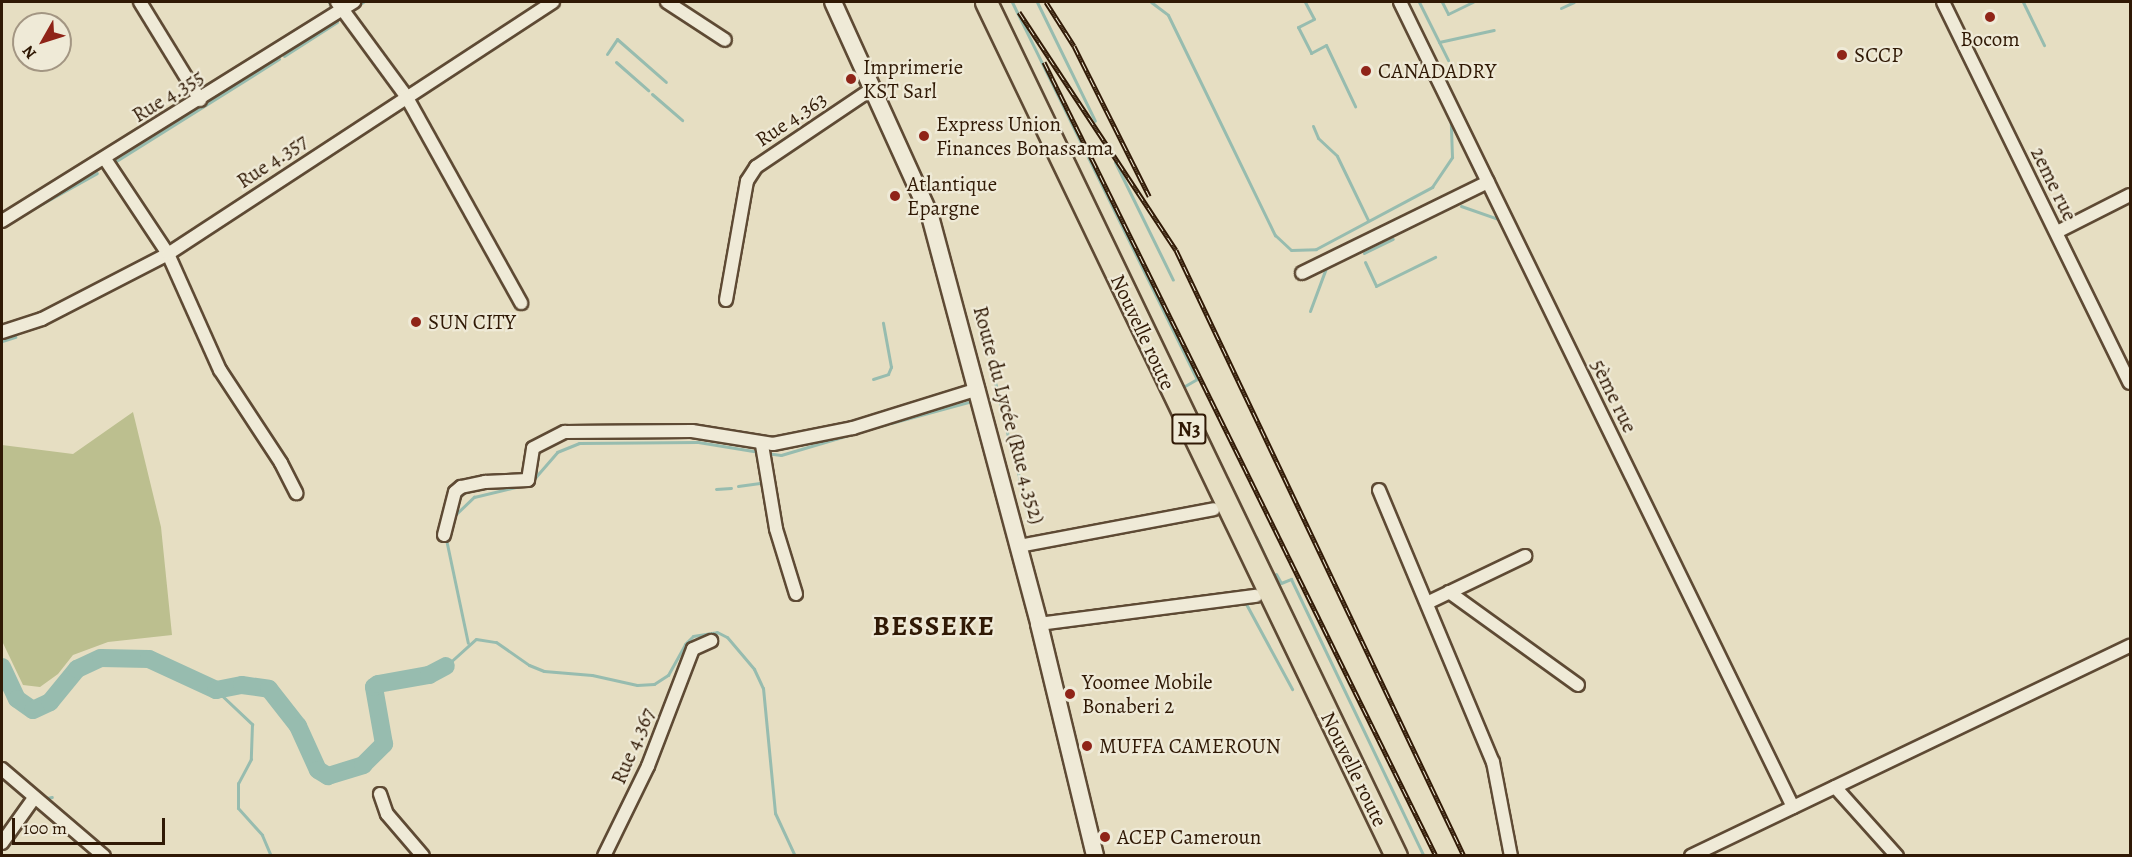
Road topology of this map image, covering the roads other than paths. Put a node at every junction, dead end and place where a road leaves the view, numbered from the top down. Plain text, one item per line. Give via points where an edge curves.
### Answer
1 (140, 2) edge
2 (354, 2) edge
3 (553, 2) edge
4 (667, 2) edge
5 (833, 2) edge
6 (973, 2) edge
7 (986, 2) edge
8 (1400, 2) edge
9 (1943, 2) edge
10 (340, 6) edge
11 (724, 40) dead end
12 (873, 88) junction
13 (406, 96) junction
14 (200, 100) junction
15 (105, 159) junction
16 (1488, 182) junction
17 (2130, 195) edge
18 (2, 221) edge
19 (2056, 232) junction
20 (168, 254) junction
21 (1302, 273) dead end
22 (726, 300) dead end
23 (521, 303) dead end
24 (2, 332) edge
25 (2130, 383) edge
26 (978, 389) junction
27 (762, 445) junction
28 (1200, 467) junction
29 (1379, 490) dead end
30 (296, 493) dead end
31 (1214, 509) junction
32 (444, 535) dead end
33 (1019, 546) junction
34 (1526, 555) dead end
35 (1449, 592) junction
36 (796, 594) dead end
37 (1256, 596) junction
38 (1427, 603) junction
39 (1040, 624) junction
40 (711, 641) dead end
41 (2130, 646) edge
42 (1578, 685) dead end
43 (2, 769) edge
44 (1835, 787) junction
45 (380, 794) dead end
46 (34, 798) junction
47 (1793, 807) junction
48 (2, 843) edge
49 (104, 855) edge
50 (423, 855) edge
51 (604, 855) edge
52 (1095, 855) edge
53 (1381, 855) edge
54 (1396, 855) edge
55 (1511, 855) edge
56 (1691, 855) edge
57 (1897, 855) edge

1 - 14 street
2 - 10 street, Rue 4.355
3 - 13 street, Rue 4.357
4 - 11 street
5 - 12 main road, Route du Lycée (Rue 4.352)
6 - 28 highway, Nouvelle route
7 - 28 highway, Nouvelle route / N3
8 - 16 street, 5ème rue
9 - 19 street, 2eme rue
10 - 13 street
10 - 14 street, Rue 4.355
12 - 22 street, Rue 4.363 via 756,166 747,181
12 - 26 main road, Route du Lycée (Rue 4.352) via 930,216
13 - 20 street, Rue 4.357
13 - 23 street
14 - 15 street, Rue 4.355
15 - 18 street, Rue 4.355
15 - 20 street
16 - 21 street
16 - 47 street, 5ème rue
17 - 19 street
19 - 25 street, 2eme rue
20 - 24 street, Rue 4.357 via 42,319
20 - 30 street via 223,377 281,463
26 - 27 street via 853,428
26 - 33 main road, Route du Lycée (Rue 4.352)
27 - 32 street via 692,430 565,432 532,448 528,480 485,482 456,492
27 - 36 street via 776,529
28 - 31 highway, Nouvelle route
28 - 54 highway, Nouvelle route / N3
29 - 38 street
31 - 33 street
31 - 37 highway, Nouvelle route
33 - 39 main road, Route du Lycée (Rue 4.352)
34 - 35 street
35 - 38 street
35 - 42 street
37 - 39 street
37 - 53 highway, Nouvelle route
38 - 55 street via 1493,762
39 - 52 main road, Route du Lycée (Rue 4.352)
40 - 51 street, Rue 4.367 via 693,649 648,766
41 - 44 street
43 - 46 street
44 - 47 street
44 - 57 street
45 - 50 street via 387,814
46 - 48 street
46 - 49 street
47 - 56 street

